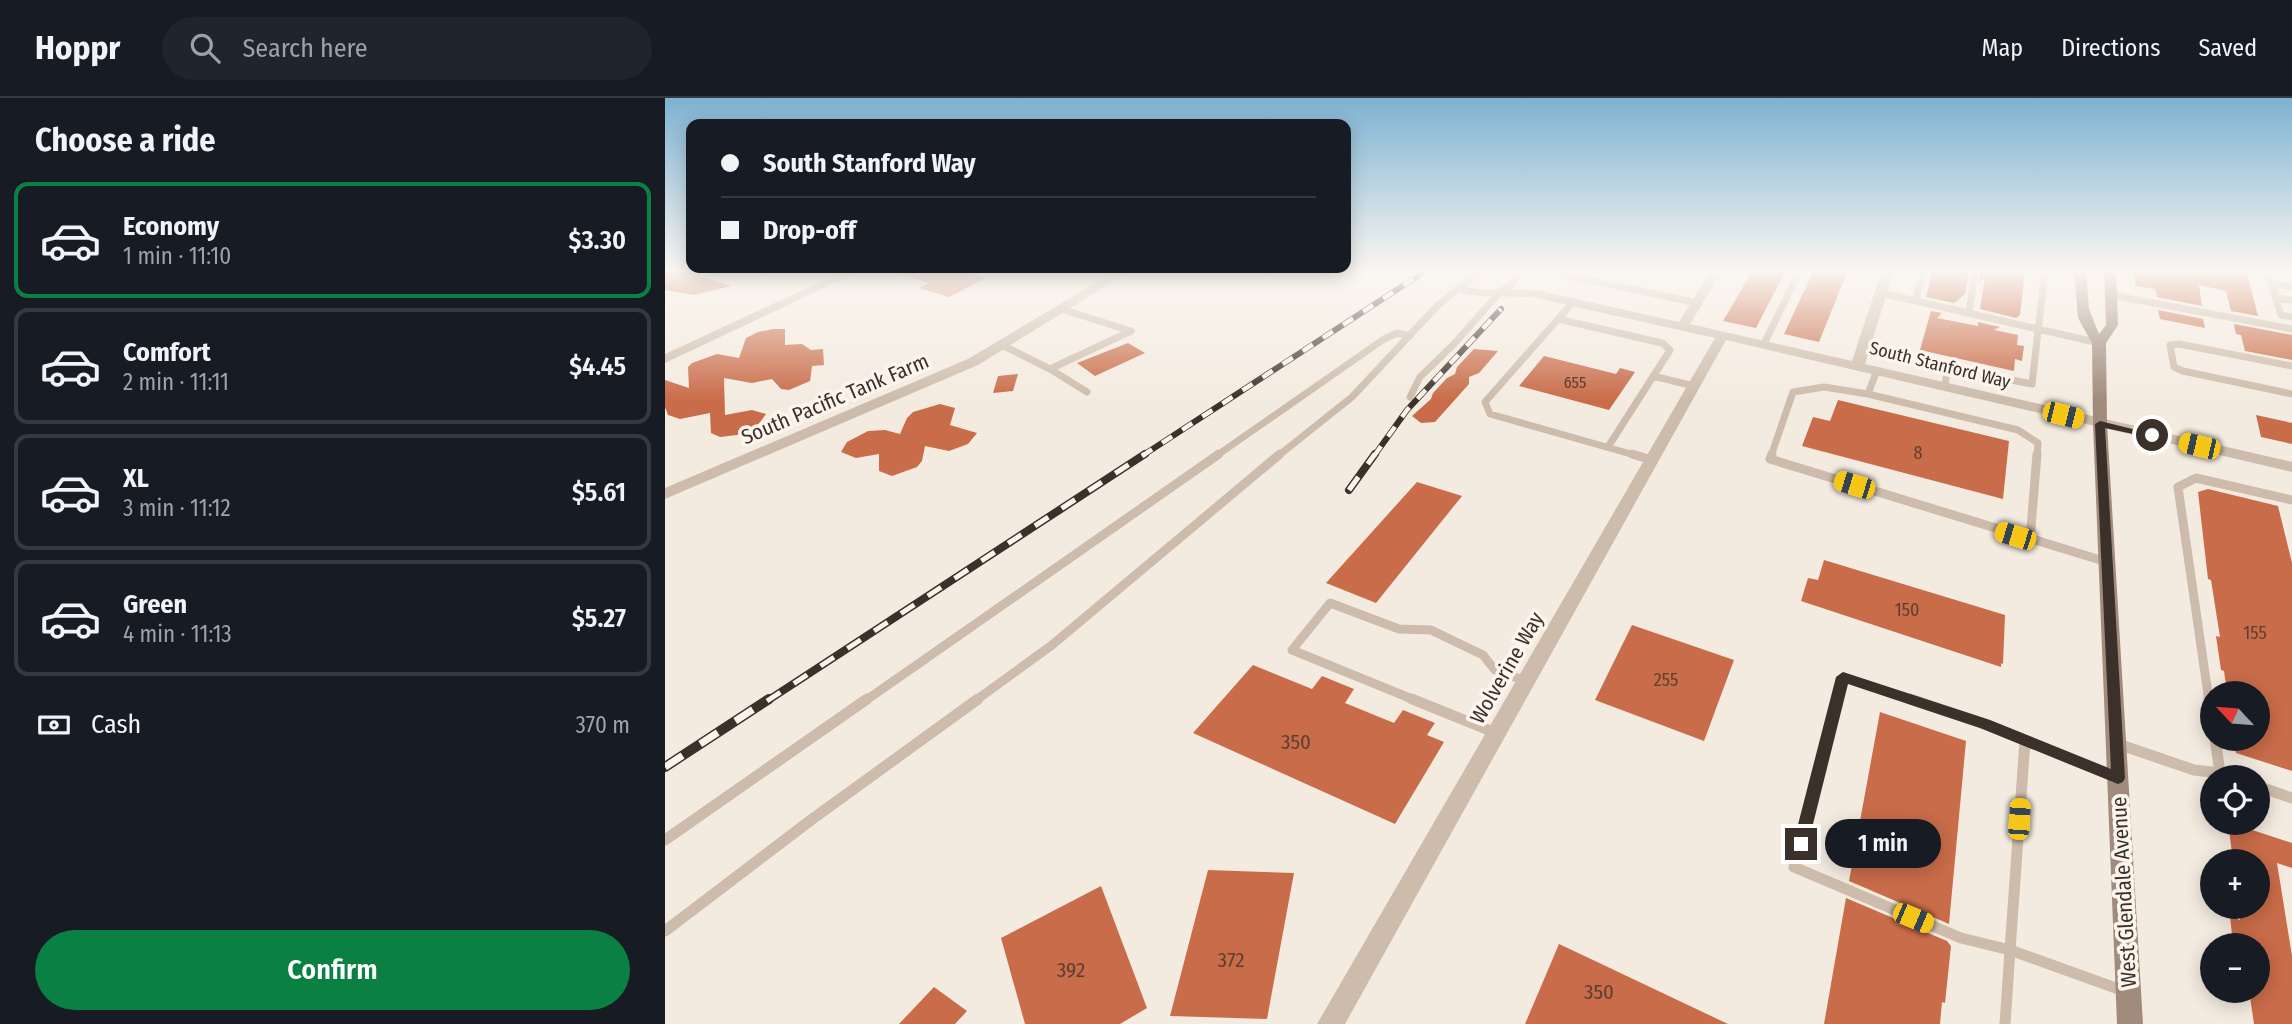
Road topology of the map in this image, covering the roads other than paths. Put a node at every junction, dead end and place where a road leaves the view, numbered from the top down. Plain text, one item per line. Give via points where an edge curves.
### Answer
1 (763, 313) edge
2 (1054, 313) edge
3 (1074, 313) edge
4 (1431, 313) edge
5 (1482, 313) edge
6 (1562, 313) edge
7 (1624, 313) edge
8 (1691, 313) edge
9 (1779, 313) edge
10 (1875, 313) edge
11 (1969, 313) edge
12 (2041, 313) edge
13 (2083, 313) edge
14 (2112, 313) edge
15 (2208, 313) edge
16 (1558, 318) junction
17 (1683, 326) junction
18 (2040, 329) junction
19 (2292, 329) edge
20 (1723, 335) junction
21 (1410, 336) junction
22 (2099, 343) junction
23 (1764, 344) junction
24 (1002, 345) junction
25 (665, 359) edge
26 (1859, 365) junction
27 (2292, 366) edge
28 (1051, 369) junction
29 (1877, 370) junction
30 (1653, 376) junction
31 (1694, 386) junction
32 (1945, 386) junction
33 (1087, 392) dead end
34 (1868, 394) junction
35 (2292, 394) edge
36 (1410, 397) dead end
37 (2100, 424) junction
38 (1608, 447) junction
39 (1652, 460) junction
40 (2292, 467) edge
41 (665, 494) edge
42 (2292, 500) edge
43 (2031, 540) junction
44 (2107, 562) junction
45 (1526, 681) junction
46 (2206, 681) edge
47 (1496, 733) junction
48 (2025, 741) junction
49 (2116, 743) junction
50 (2200, 771) edge
51 (2118, 778) junction
52 (2270, 790) edge
53 (2292, 798) edge
54 (665, 840) edge
55 (665, 931) edge
56 (2010, 950) junction
57 (2129, 993) junction
58 (1330, 1024) edge
59 (2005, 1024) edge
60 (2130, 1024) edge

1 - 25 street
2 - 24 street, South Pacific Tank Farm
3 - 28 lane via 1131,331
4 - 21 lane
5 - 36 lane via 1420,377
6 - 16 lane
7 - 17 street, South Stanford Way
8 - 17 street
9 - 23 lane
10 - 26 street
11 - 18 lane
12 - 18 lane
13 - 22 main road via 2088,331
14 - 22 main road via 2112,325
15 - 19 lane
16 - 30 lane via 1662,343 1670,349
16 - 38 lane via 1485,402 1490,414
17 - 20 street, South Stanford Way
18 - 22 lane
18 - 32 lane via 2032,384 1954,369 1947,370
20 - 23 street, South Stanford Way
20 - 31 street, Wolverine Way
21 - 54 lane via 1397,333 1384,339
21 - 55 lane via 1352,397 1052,645
22 - 37 main road, West Glendale Avenue
23 - 26 street, South Stanford Way
24 - 28 lane
24 - 41 street, South Pacific Tank Farm via 970,364
26 - 29 street, South Stanford Way
27 - 35 lane via 2171,345 2173,367 2183,372
28 - 33 lane
29 - 32 street, South Stanford Way
29 - 34 lane
30 - 31 lane
30 - 38 lane
31 - 39 street, Wolverine Way
32 - 37 street, South Stanford Way
34 - 43 lane via 2018,430 2038,443
34 - 43 lane via 1824,387 1793,393 1770,459
37 - 40 street, South Stanford Way
37 - 44 main road, West Glendale Avenue
38 - 39 lane
39 - 45 street, Wolverine Way
42 - 46 lane via 2196,478 2178,487
43 - 44 lane
44 - 49 main road, West Glendale Avenue
45 - 47 street, Wolverine Way
45 - 47 lane via 1495,670 1483,654 1430,630 1399,629 1330,603 1292,650
47 - 58 street, Wolverine Way
48 - 51 lane
48 - 56 lane
48 - 56 lane via 1843,677 1794,867 1961,938
49 - 50 lane
49 - 51 main road, West Glendale Avenue
51 - 57 main road, West Glendale Avenue
52 - 53 lane
56 - 57 lane
56 - 59 lane
57 - 60 main road, West Glendale Avenue

